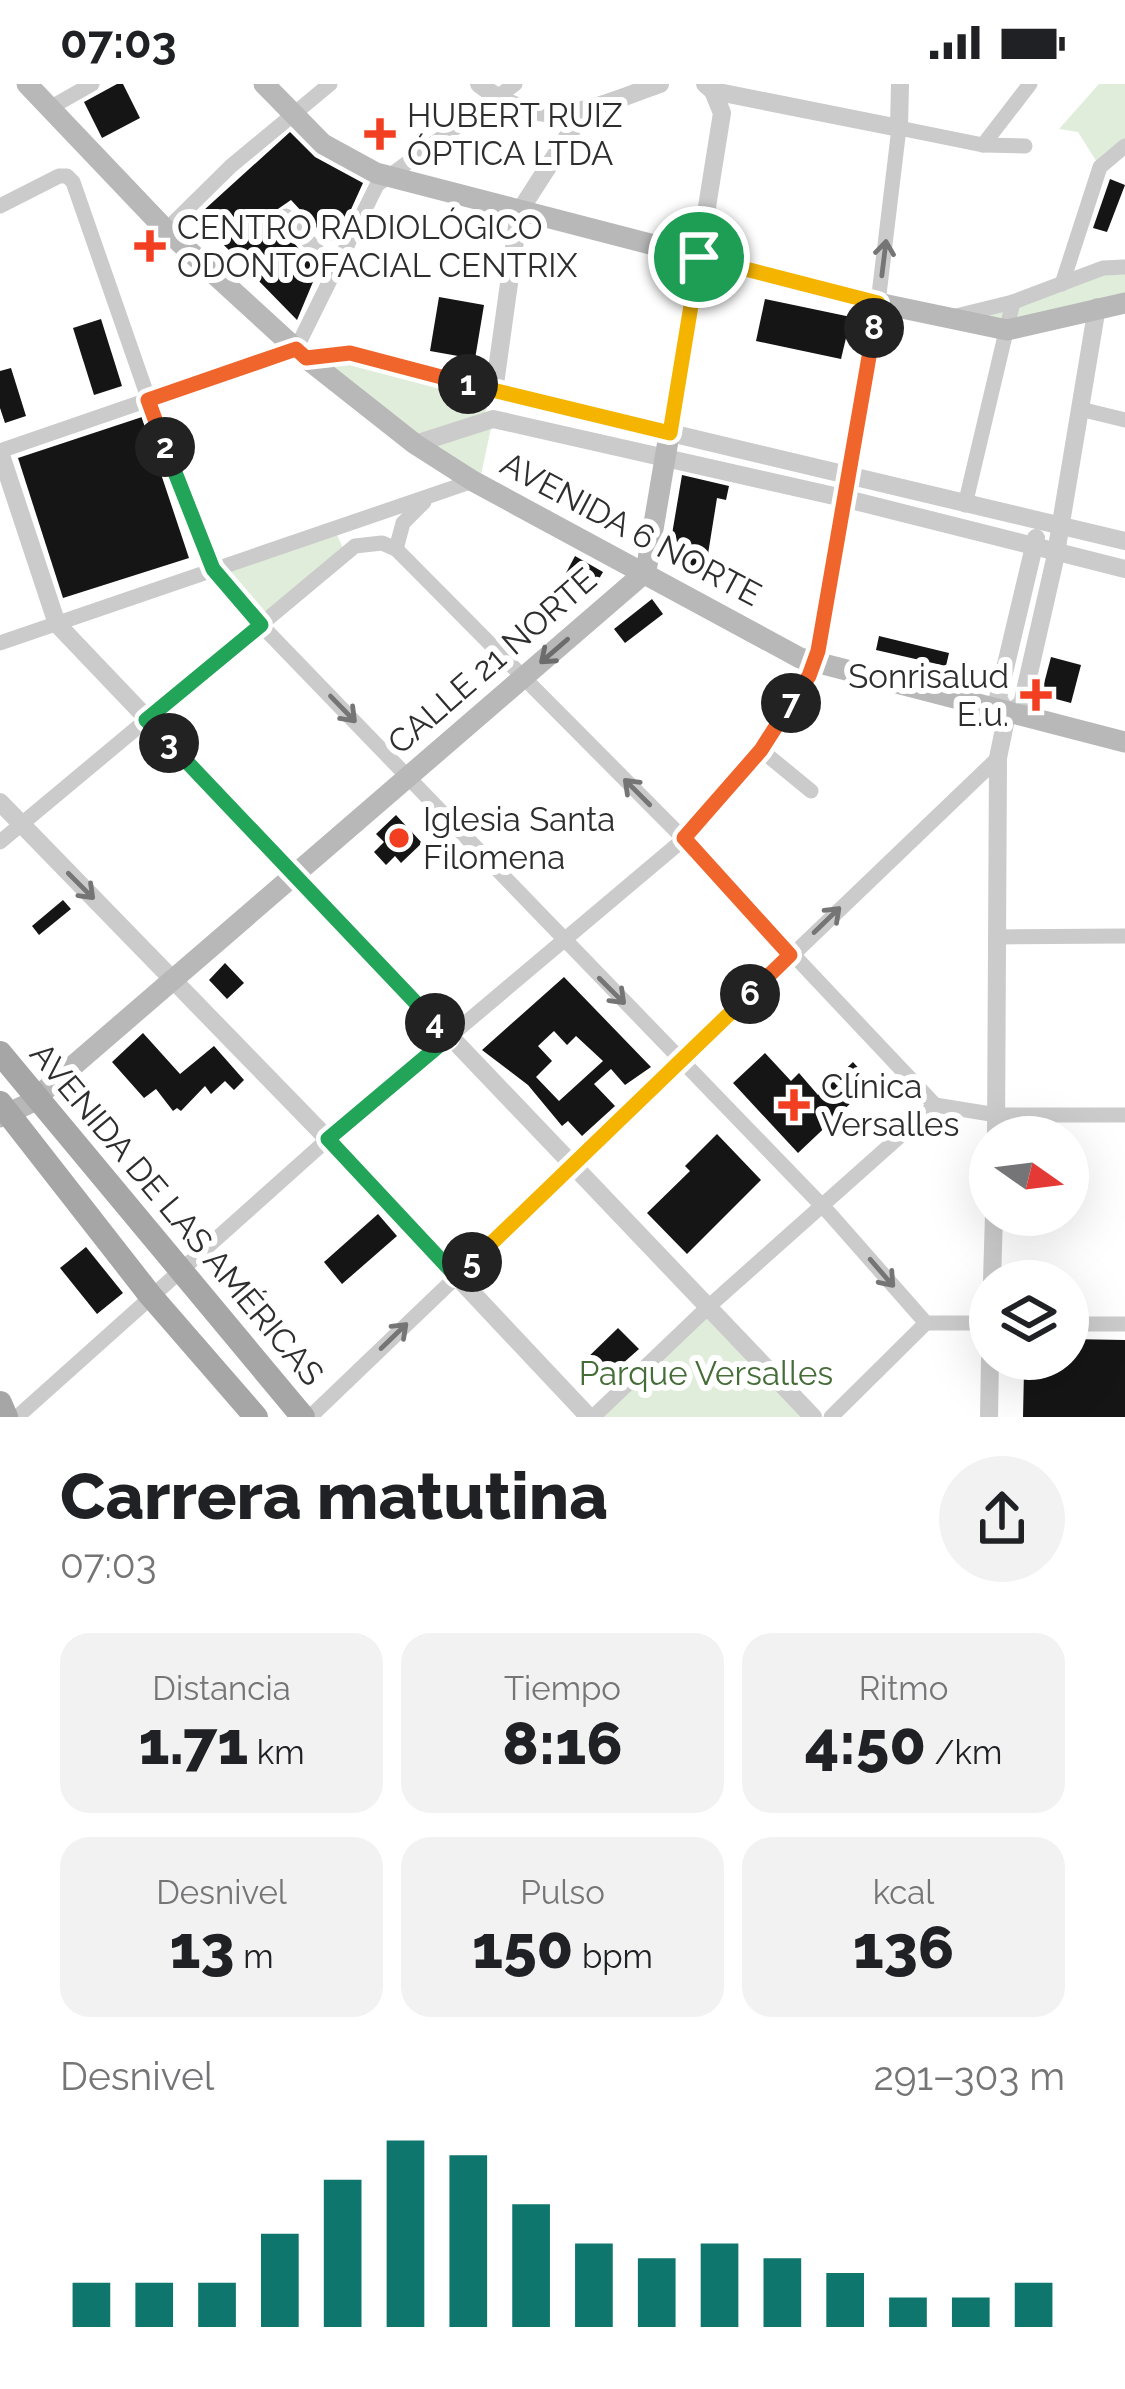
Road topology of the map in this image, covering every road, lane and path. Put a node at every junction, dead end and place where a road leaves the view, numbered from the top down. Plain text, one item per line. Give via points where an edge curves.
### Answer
1 (27, 84) edge
2 (92, 84) edge
3 (264, 84) edge
4 (331, 84) edge
5 (479, 84) edge
6 (515, 84) edge
7 (660, 84) edge
8 (900, 84) edge
9 (1030, 84) edge
10 (711, 86) edge
11 (499, 99) junction
12 (48, 109) junction
13 (582, 114) junction
14 (292, 115) junction
15 (899, 128) junction
16 (982, 145) junction
17 (1025, 146) dead end
18 (1125, 146) edge
19 (386, 176) junction
20 (0, 206) edge
21 (519, 212) junction
22 (286, 216) dead end
23 (166, 230) junction
24 (699, 257) junction
25 (1125, 267) edge
26 (336, 272) junction
27 (1062, 284) junction
28 (1013, 302) junction
29 (878, 303) junction
30 (1125, 303) edge
31 (1097, 307) junction
32 (950, 317) junction
33 (1007, 330) junction
34 (301, 354) junction
35 (494, 391) junction
36 (148, 400) junction
37 (1080, 409) junction
38 (1125, 420) edge
39 (670, 433) junction
40 (415, 444) junction
41 (0, 452) edge
42 (666, 457) junction
43 (848, 474) junction
44 (473, 481) junction
45 (430, 496) junction
46 (843, 498) junction
47 (964, 505) junction
48 (1040, 521) junction
49 (1061, 526) junction
50 (319, 534) junction
51 (1125, 542) edge
52 (1034, 547) junction
53 (396, 549) junction
54 (1057, 552) junction
55 (341, 557) junction
56 (213, 569) junction
57 (1125, 569) edge
58 (642, 575) junction
59 (58, 624) junction
60 (261, 625) junction
61 (0, 643) edge
62 (814, 663) junction
63 (522, 678) junction
64 (146, 720) junction
65 (1006, 723) junction
66 (1125, 742) edge
67 (761, 750) junction
68 (998, 758) junction
69 (409, 777) junction
70 (811, 791) dead end
71 (0, 802) edge
72 (20, 824) junction
73 (684, 838) junction
74 (0, 842) edge
75 (294, 874) junction
76 (1125, 936) edge
77 (998, 937) junction
78 (564, 942) junction
79 (790, 955) junction
80 (173, 979) junction
81 (448, 1038) junction
82 (0, 1053) edge
83 (681, 1060) junction
84 (37, 1097) junction
85 (935, 1105) junction
86 (3, 1111) edge
87 (1125, 1114) edge
88 (997, 1115) junction
89 (328, 1139) junction
90 (572, 1166) junction
91 (822, 1206) junction
92 (178, 1270) junction
93 (456, 1276) junction
94 (150, 1295) junction
95 (707, 1308) junction
96 (926, 1323) junction
97 (969, 1323) edge
98 (1089, 1324) edge
99 (1125, 1324) edge
100 (990, 1380) edge
101 (0, 1403) edge
102 (5, 1417) edge
103 (16, 1417) edge
104 (256, 1417) edge
105 (307, 1417) edge
106 (591, 1417) edge
107 (813, 1417) edge
108 (831, 1417) edge
109 (989, 1417) edge

1 - 12 main road, AVENIDA 6 NORTE
2 - 12 street
3 - 14 main road
4 - 14 street
5 - 11 street
6 - 11 street
7 - 13 street
8 - 15 street
9 - 16 street
10 - 15 street
10 - 24 street, CALLE 21 NORTE via 722,113
11 - 13 street
11 - 19 street
12 - 23 main road, AVENIDA 6 NORTE
13 - 21 street
14 - 19 main road via 323,144
14 - 23 street
15 - 16 street
29 -> 15 street
16 - 17 street
18 - 27 street via 1100,167
19 - 21 main road
19 - 26 street
20 - 36 street via 67,176 73,182
21 - 24 main road
21 - 35 street
22 - 26 street
23 - 34 main road, AVENIDA 6 NORTE
24 - 29 main road
24 - 39 main road, CALLE 21 NORTE
25 - 27 street
26 - 34 street
27 - 28 street
28 - 32 street
28 - 33 street
29 - 32 main road
29 - 43 street
30 - 31 main road
31 - 33 main road
31 - 37 street
32 - 33 main road
33 - 47 street
34 - 35 street via 350,353
34 - 36 street
34 - 40 main road, AVENIDA 6 NORTE
35 - 39 street
36 - 41 street
36 - 56 street
37 - 38 street
37 - 49 street
39 - 42 main road, CALLE 21 NORTE
39 - 43 street
40 - 42 street via 493,419
40 - 44 main road, AVENIDA 6 NORTE
41 - 59 street
42 - 46 street
42 - 58 main road, CALLE 21 NORTE
43 - 46 street
43 - 47 street
44 - 45 street
44 - 58 main road, AVENIDA 6 NORTE
45 - 50 street
45 - 53 street via 403,523
46 - 52 street
46 - 62 street
47 - 48 street
48 - 49 street
48 - 52 street
49 - 51 street
49 - 54 street
50 - 55 street via 337,535
50 - 56 street
52 - 54 street
52 - 65 street via 998,698
53 - 55 street via 355,545
53 - 63 street
54 - 57 street
54 - 65 street via 1022,704
55 - 60 street
56 - 59 street
56 - 60 street
58 - 62 main road, AVENIDA 6 NORTE
58 -> 63 main road, CALLE 21 NORTE
59 - 61 street
59 - 64 street
60 - 64 street
60 -> 69 street
62 - 65 main road, AVENIDA 6 NORTE
62 - 67 street
63 - 69 main road, CALLE 21 NORTE
73 -> 63 street
64 - 72 street
64 - 75 street
65 - 66 main road, AVENIDA 6 NORTE
65 - 68 street
67 - 70 street
67 - 73 street
68 - 77 street
79 -> 68 street
69 - 75 main road, CALLE 21 NORTE
69 - 78 street
71 - 72 street
72 - 74 street
72 -> 80 street
73 - 78 street
73 - 79 street
75 - 80 main road, CALLE 21 NORTE
75 - 81 street
76 - 77 street
77 - 88 street
78 - 81 street
78 -> 83 street
79 - 83 street
79 - 85 street
80 - 84 main road, CALLE 21 NORTE
80 - 89 street
81 - 89 street
81 - 90 street
82 - 84 main road, AVENIDA DE LAS AMÉRICAS
83 - 90 street
83 - 91 street
84 - 86 main road, CALLE 21 NORTE
84 - 92 main road, AVENIDA DE LAS AMÉRICAS
85 - 88 street
85 - 91 street
86 - 94 main road, AVENIDA DE LAS AMÉRICAS
87 - 88 street
89 - 92 street
89 - 93 street
90 - 93 street
90 - 95 street
91 - 95 street
91 -> 96 street
92 - 94 street
92 - 105 main road, AVENIDA DE LAS AMÉRICAS
105 -> 93 street
93 - 106 street
94 - 103 street
94 - 104 main road, AVENIDA DE LAS AMÉRICAS
95 - 106 street
95 - 107 street
96 - 97 street
96 - 108 street
98 - 99 street
100 - 109 street
101 - 102 main road

